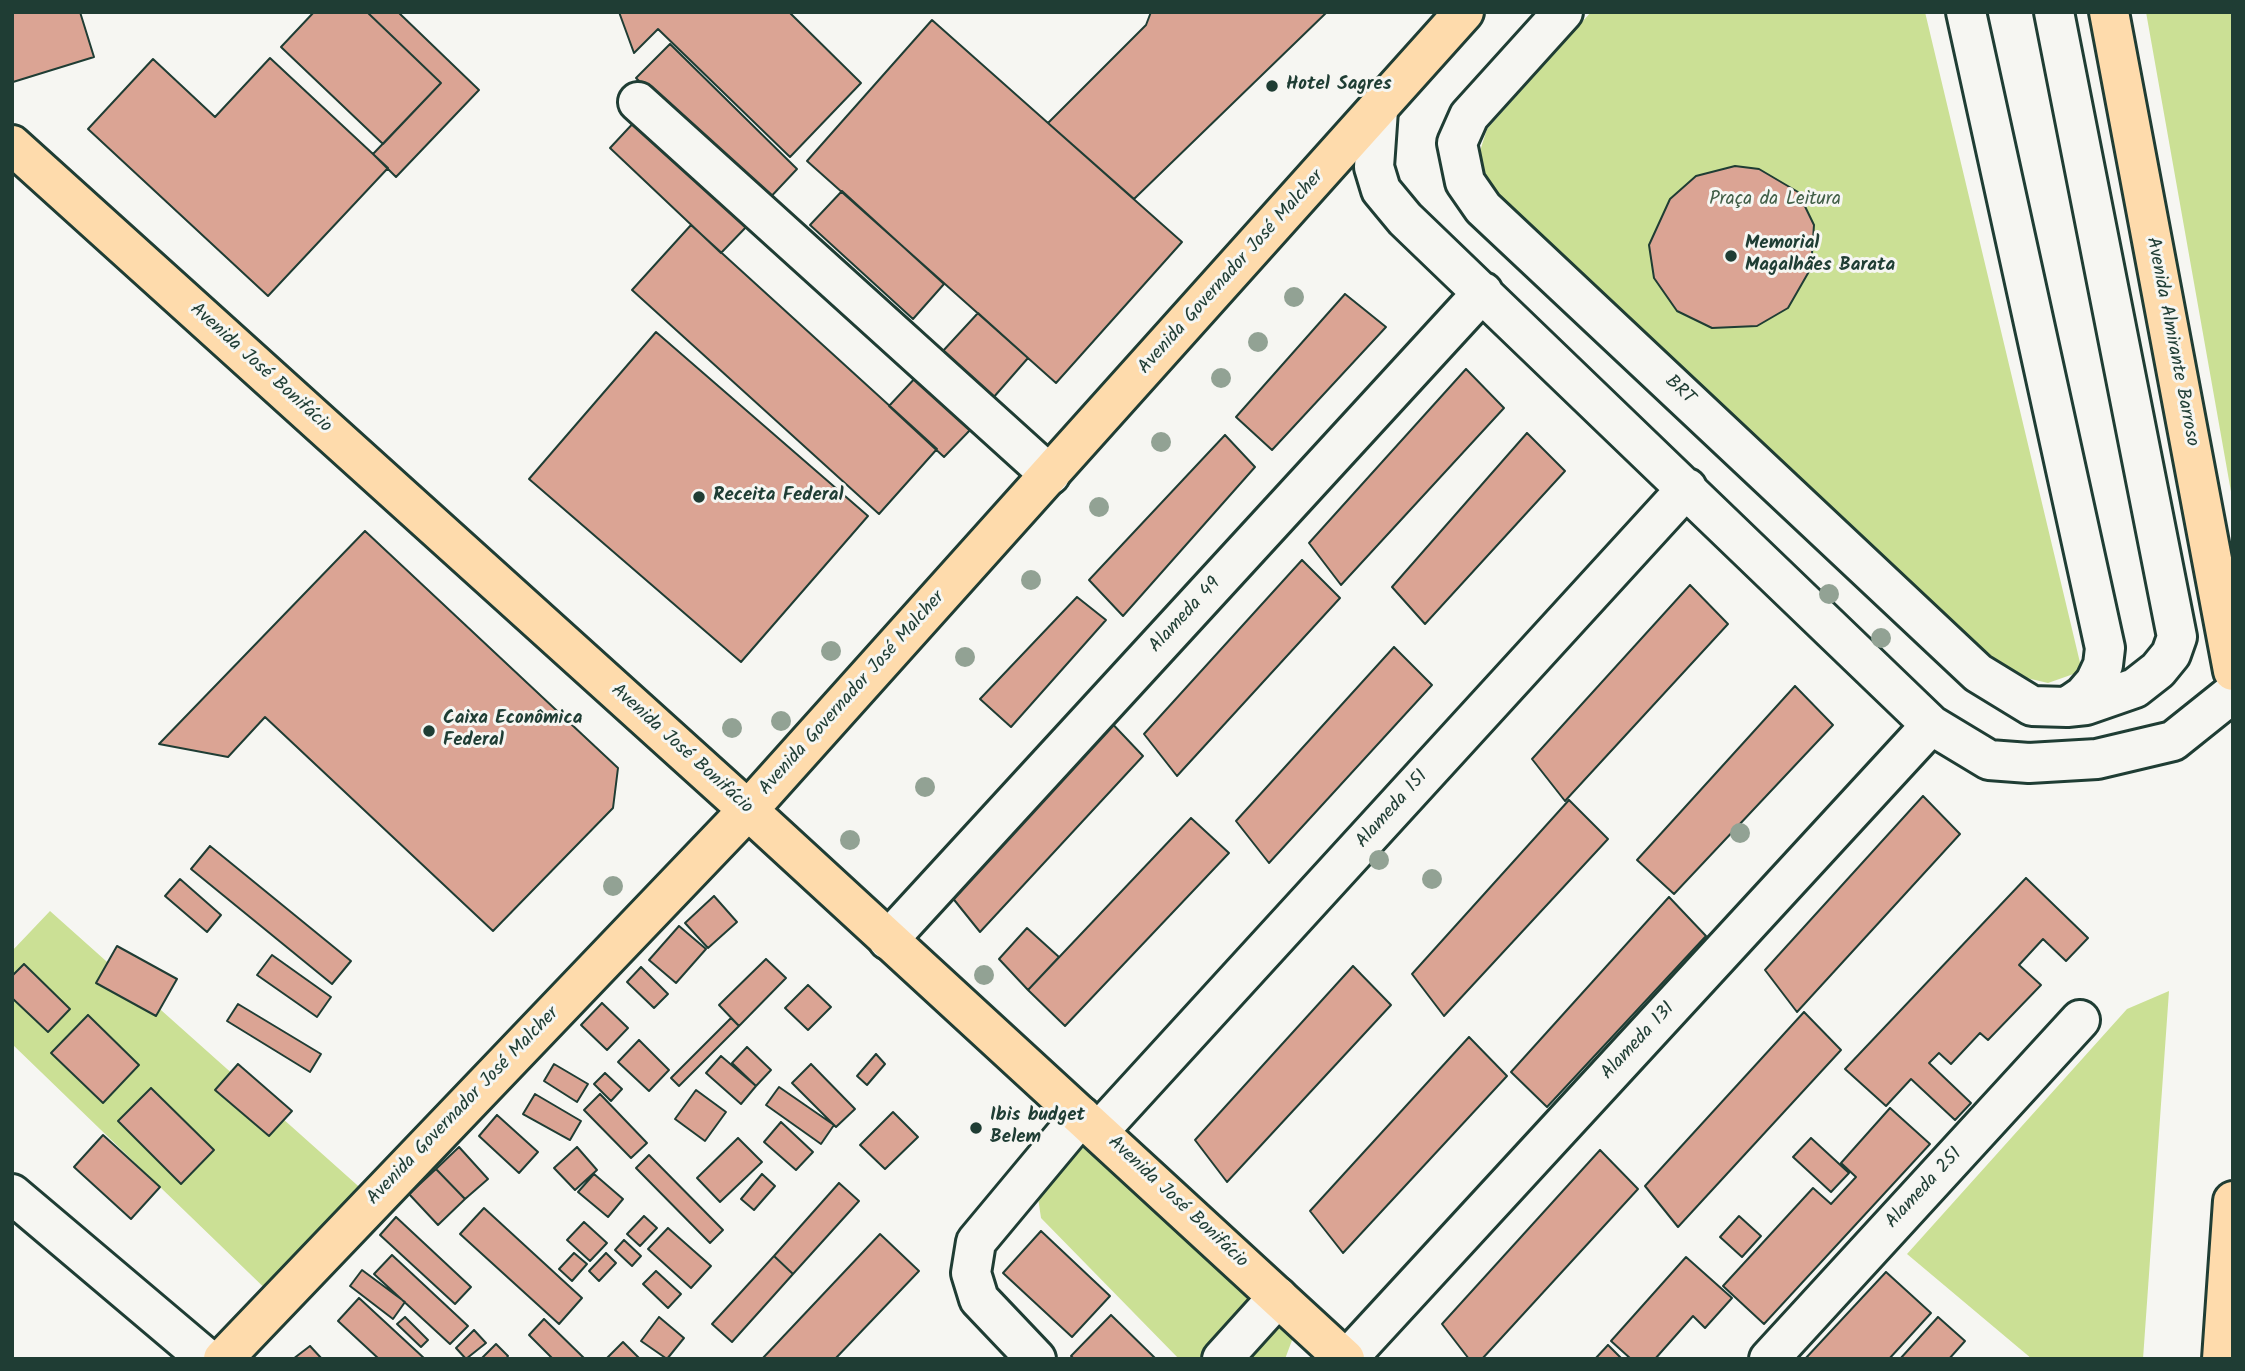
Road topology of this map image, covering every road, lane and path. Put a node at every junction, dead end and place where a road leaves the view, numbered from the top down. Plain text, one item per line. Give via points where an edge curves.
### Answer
1 (1563, 12) edge
2 (1966, 12) edge
3 (2054, 12) edge
4 (2109, 12) edge
5 (1461, 13) edge
6 (638, 102) dead end
7 (1378, 110) junction
8 (12, 145) edge
9 (1483, 292) junction
10 (1050, 475) junction
11 (1687, 488) junction
12 (2233, 671) edge
13 (2233, 693) edge
14 (2067, 707) junction
15 (1931, 725) junction
16 (748, 810) junction
17 (888, 940) junction
18 (2080, 1020) dead end
19 (1090, 1124) junction
20 (12, 1194) edge
21 (2233, 1201) edge
22 (1278, 1297) junction
23 (207, 1359) edge
24 (223, 1359) edge
25 (1036, 1359) edge
26 (1222, 1359) edge
27 (1346, 1359) edge
28 (1769, 1359) edge
29 (2222, 1359) edge

1 - 14 street, BRT via 1469,116 1457,143 1465,182 1477,199 1978,673 2032,706
2 - 14 street via 2105,648 2095,682
3 - 14 street, BRT via 2177,637 2158,670 2135,688
4 - 12 main road, Avenida Almirante Barroso
5 - 7 main road, Avenida Governador José Malcher
6 - 10 street
7 - 9 street via 1374,166 1381,190
7 - 10 main road, Avenida Governador José Malcher
8 - 16 main road, Avenida José Bonifácio
9 - 11 street
9 - 17 street, Alameda 49
10 - 16 main road, Avenida Governador José Malcher
11 - 15 street
11 - 19 street, Alameda 151
13 - 15 street via 2173,741 2097,759 1989,760
15 - 27 street, Alameda 131
16 - 17 main road, Avenida José Bonifácio
16 - 24 main road, Avenida Governador José Malcher
17 - 19 main road, Avenida José Bonifácio
18 - 28 street, Alameda 251
19 - 22 main road, Avenida José Bonifácio
19 - 25 street, Alameda 151 via 976,1242 971,1273 979,1299
20 - 23 street
21 - 29 main road
22 - 26 street
22 - 27 main road, Avenida José Bonifácio

